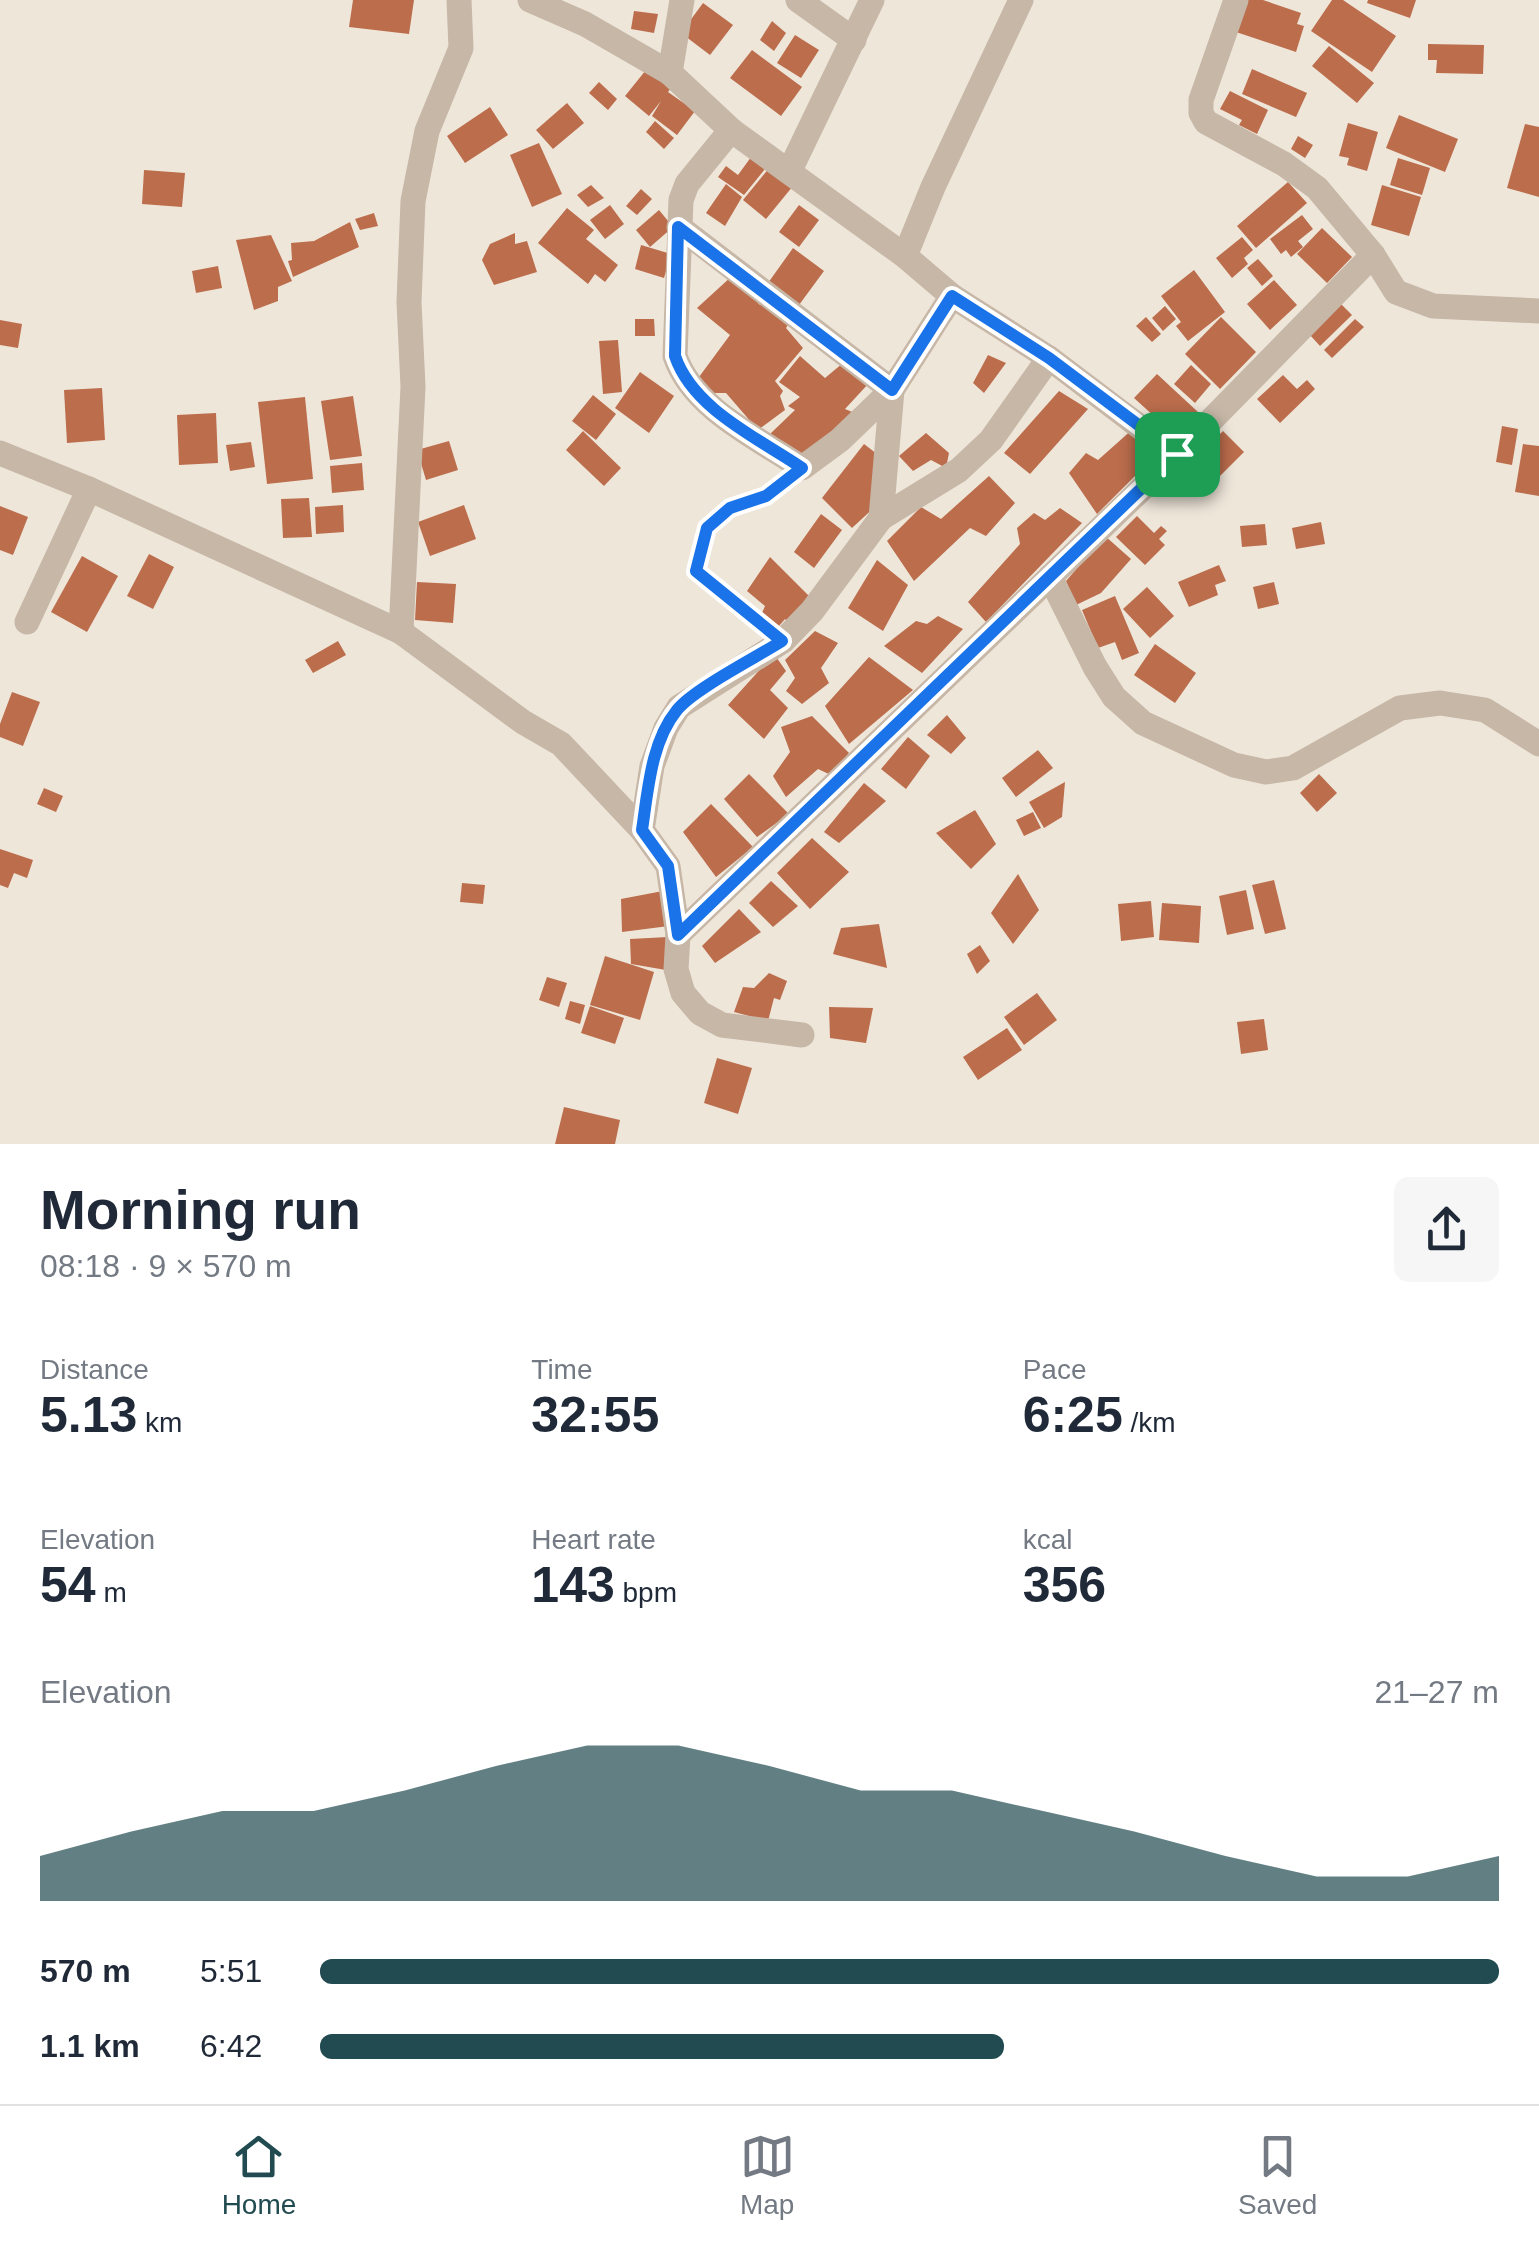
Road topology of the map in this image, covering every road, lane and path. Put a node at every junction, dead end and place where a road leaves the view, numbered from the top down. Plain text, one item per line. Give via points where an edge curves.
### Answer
1 (458, 0) edge
2 (530, 0) edge
3 (682, 0) edge
4 (872, 0) edge
5 (1020, 0) edge
6 (1236, 0) edge
7 (804, 2) edge
8 (854, 40) junction
9 (670, 73) junction
10 (730, 130) junction
11 (790, 170) junction
12 (678, 227) junction
13 (1372, 255) junction
14 (905, 256) junction
15 (952, 296) junction
16 (1539, 311) edge
17 (1049, 358) junction
18 (892, 390) junction
19 (0, 453) edge
20 (1177, 454) junction
21 (802, 468) junction
22 (89, 489) junction
23 (881, 518) junction
24 (1050, 577) junction
25 (27, 622) dead end
26 (401, 632) junction
27 (782, 641) junction
28 (1539, 744) edge
29 (642, 830) junction
30 (678, 935) junction
31 (802, 1035) dead end

1 - 26 street via 461,48 427,132 413,201 413,387
2 - 9 street
3 - 9 street
4 - 8 street
5 - 14 street
6 - 13 street via 1201,113 1216,129 1316,188
7 - 8 street
8 - 11 street
9 - 10 street
10 - 11 street
10 - 12 street via 687,184
11 - 14 street
12 - 18 street
12 - 21 street via 675,356 682,376 702,399
13 - 16 street via 1396,292 1412,300
13 - 20 street
14 - 15 street
15 - 17 street
15 - 18 street
17 - 20 street
17 - 23 street via 991,440 958,470
18 - 21 street
18 - 23 street
19 - 22 street
20 - 24 street
21 - 27 path via 707,528 696,571
22 - 25 street
22 - 26 street
23 - 27 street
24 - 28 street via 1114,697 1143,723 1234,765 1266,772 1293,768 1400,708 1440,702 1485,710
24 - 30 street
26 - 29 street via 560,744
27 - 29 street via 679,707 652,766
29 - 30 street via 668,866
30 - 31 street via 683,994 700,1013 722,1025

